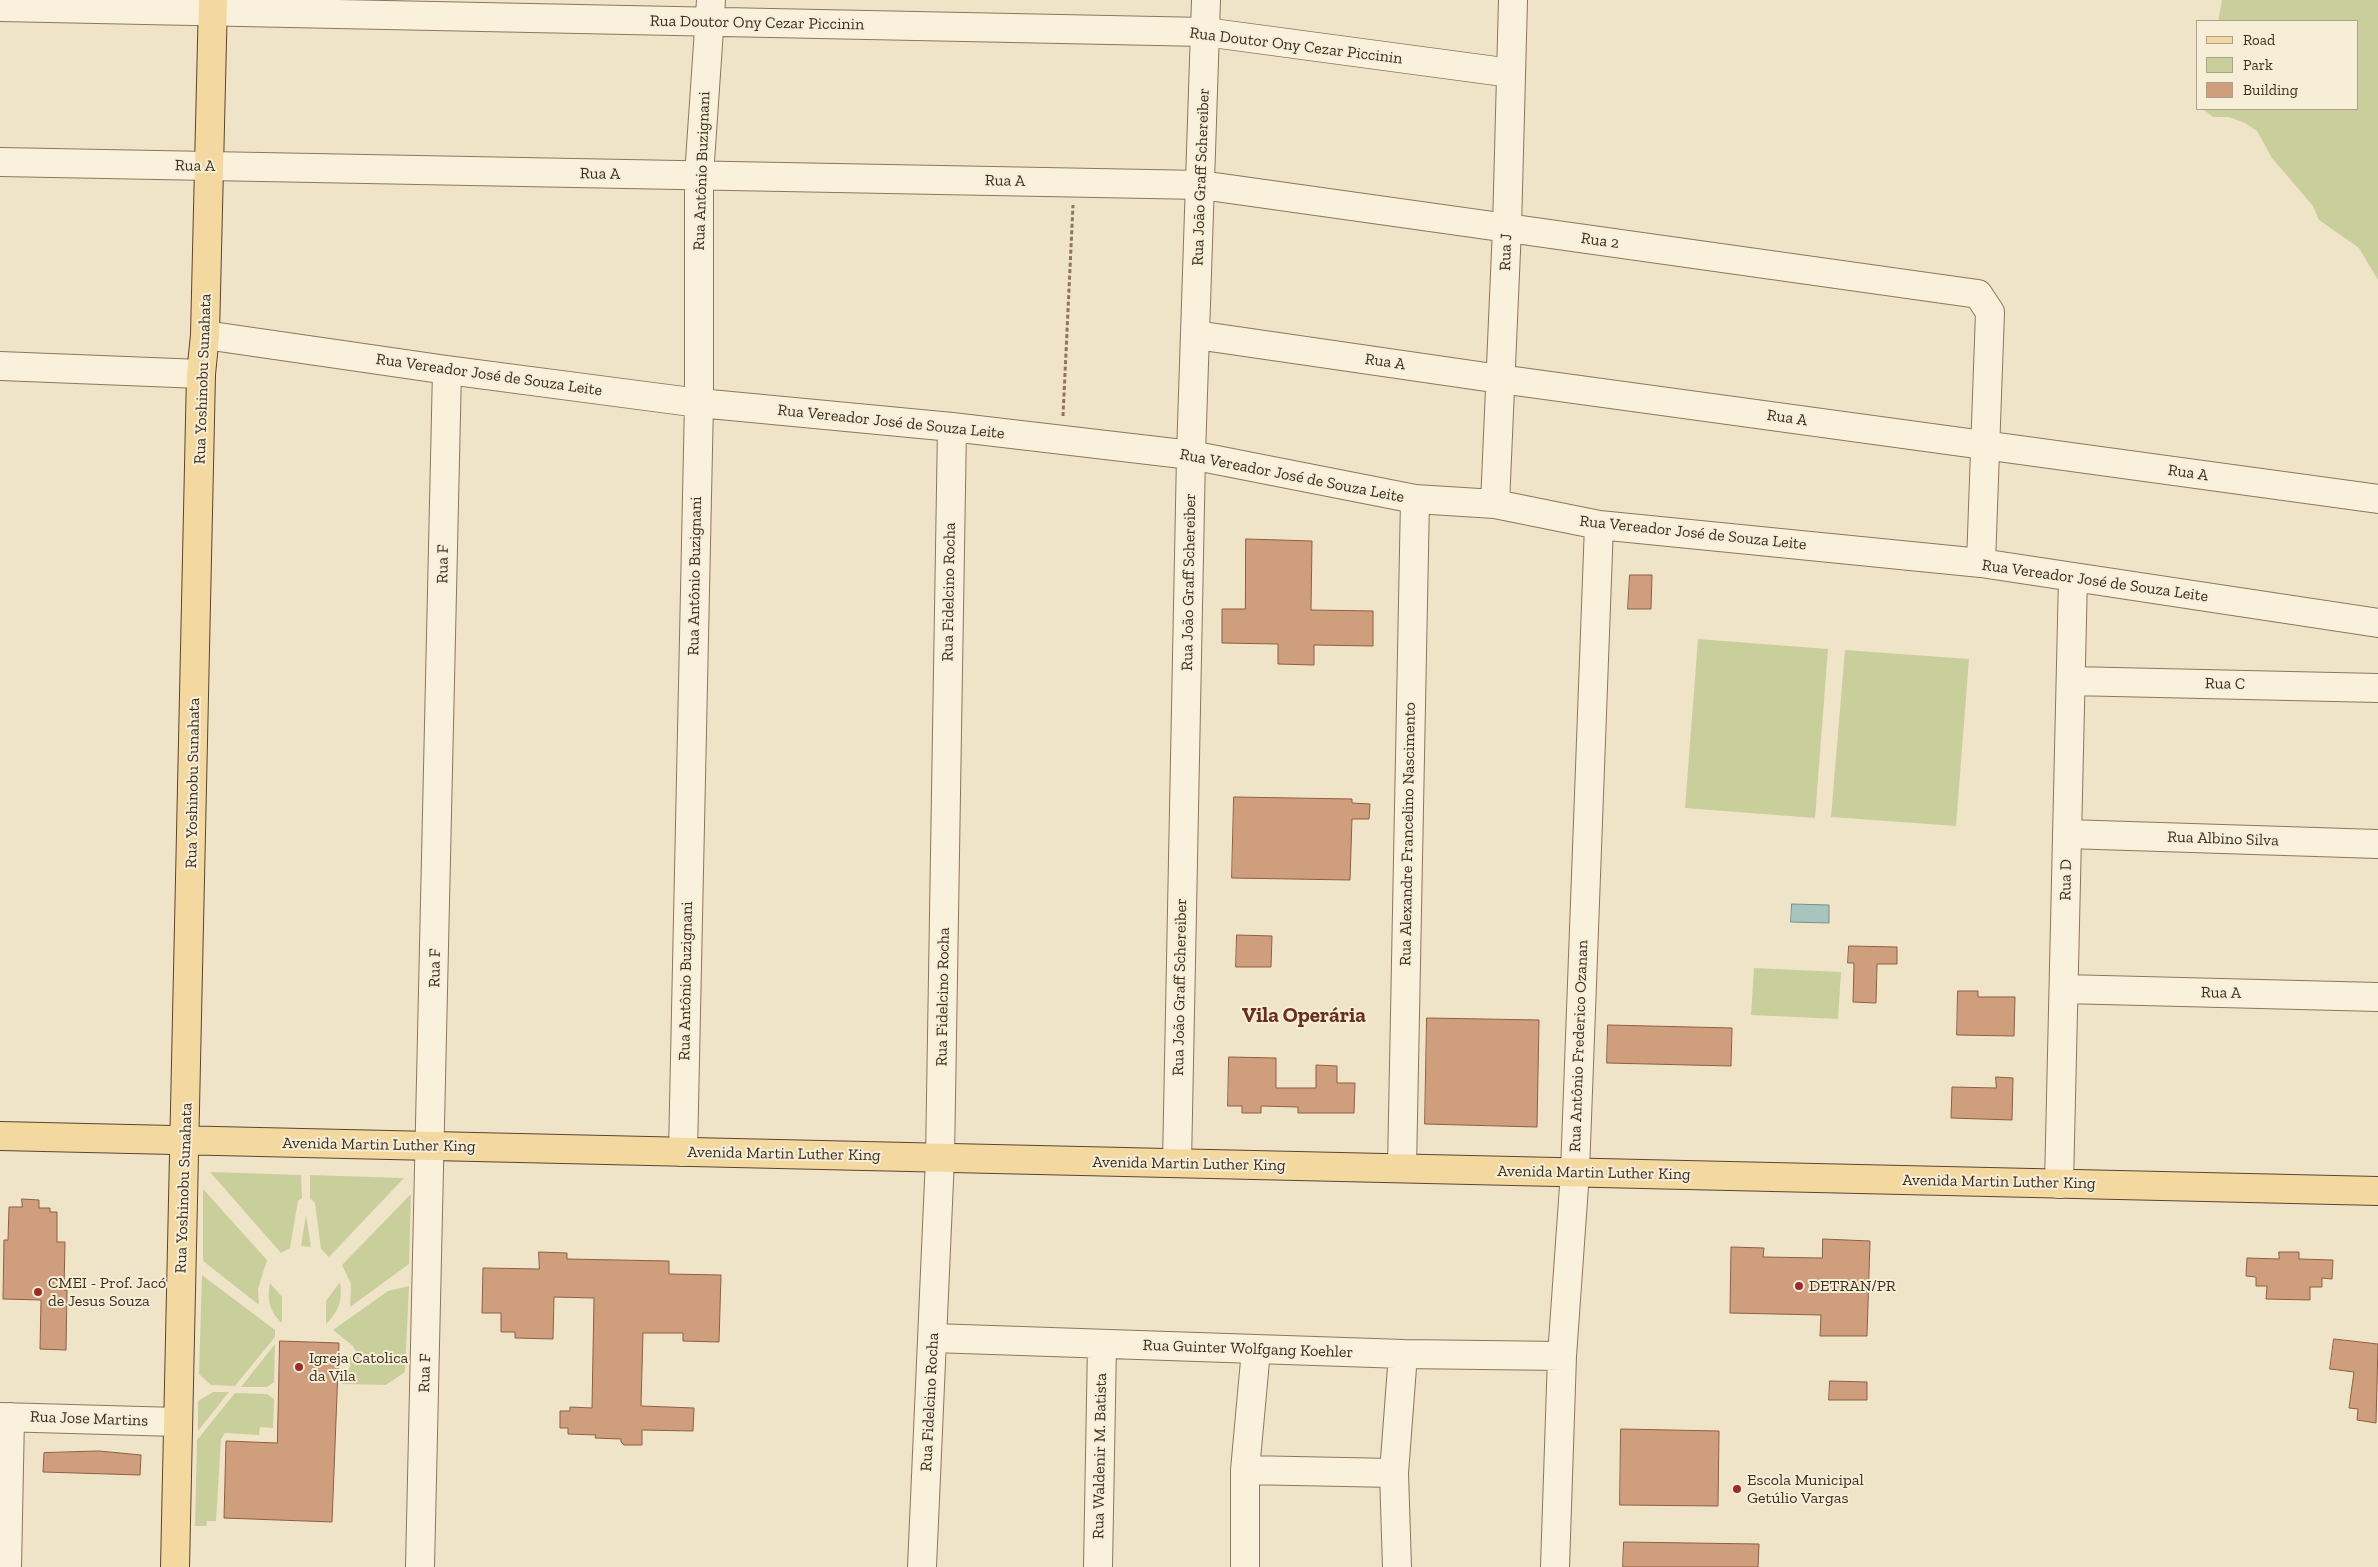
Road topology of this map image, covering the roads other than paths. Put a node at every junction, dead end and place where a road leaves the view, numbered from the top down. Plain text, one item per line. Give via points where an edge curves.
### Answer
1 (1206, 0) edge
2 (1513, 0) edge
3 (212, 6) edge
4 (0, 7) edge
5 (710, 11) edge
6 (1205, 32) junction
7 (1511, 73) junction
8 (0, 162) edge
9 (208, 166) junction
10 (699, 176) junction
11 (1201, 185) junction
12 (1507, 228) junction
13 (205, 335) junction
14 (1196, 335) junction
15 (0, 366) edge
16 (447, 370) junction
17 (201, 374) junction
18 (1500, 379) junction
19 (699, 402) junction
20 (952, 427) junction
21 (1985, 446) junction
22 (1191, 455) junction
23 (1415, 499) junction
24 (2378, 499) edge
25 (1495, 504) junction
26 (1599, 525) junction
27 (1982, 564) junction
28 (2074, 577) junction
29 (2378, 624) edge
30 (2071, 681) junction
31 (2378, 688) edge
32 (2067, 834) junction
33 (2378, 844) edge
34 (2064, 989) junction
35 (2378, 997) edge
36 (0, 1136) edge
37 (186, 1141) junction
38 (431, 1146) junction
39 (683, 1152) junction
40 (940, 1158) junction
41 (1177, 1163) junction
42 (1402, 1168) junction
43 (1574, 1172) junction
44 (2059, 1184) junction
45 (2378, 1191) edge
46 (933, 1338) junction
47 (1102, 1344) junction
48 (1256, 1350) junction
49 (1403, 1354) junction
50 (1562, 1356) junction
51 (5, 1417) edge
52 (177, 1422) junction
53 (1245, 1470) junction
54 (1394, 1473) junction
55 (7, 1567) edge
56 (175, 1567) edge
57 (420, 1567) edge
58 (922, 1567) edge
59 (1098, 1567) edge
60 (1245, 1567) edge
61 (1397, 1567) edge
62 (1556, 1567) edge

1 - 6 street, Rua João Graff Schereiber
2 - 7 street, Rua J
3 - 4 street, Rua Doutor Ony Cezar Piccinin
3 - 5 street, Rua Doutor Ony Cezar Piccinin
3 - 9 main road, Rua Yoshinobu Sunahata
5 - 6 street, Rua Doutor Ony Cezar Piccinin
5 - 10 street, Rua Antônio Buzignani
6 - 7 street, Rua Doutor Ony Cezar Piccinin
6 - 11 street, Rua João Graff Schereiber
7 - 12 street, Rua J
8 - 9 street, Rua A
9 - 10 street, Rua A
9 - 13 main road, Rua Yoshinobu Sunahata
10 - 11 street, Rua A
10 - 19 street, Rua Antônio Buzignani
11 - 12 street, Rua 2
11 - 14 street, Rua João Graff Schereiber
12 - 18 street, Rua J
12 - 21 street, Rua 2 via 1978,294 1990,312
13 - 16 street, Rua Vereador José de Souza Leite
13 - 17 main road, Rua Yoshinobu Sunahata
14 - 18 street, Rua A
14 - 22 street, Rua João Graff Schereiber
15 - 17 street
16 - 19 street, Rua Vereador José de Souza Leite
16 - 38 street, Rua F
17 - 37 main road, Rua Yoshinobu Sunahata
18 - 21 street, Rua A
18 - 25 street, Rua J
19 - 20 street, Rua Vereador José de Souza Leite
19 - 39 street, Rua Antônio Buzignani
20 - 22 street, Rua Vereador José de Souza Leite
20 - 40 street, Rua Fidelcino Rocha
21 - 24 street, Rua A
21 - 27 street
22 - 23 street, Rua Vereador José de Souza Leite
22 - 41 street, Rua João Graff Schereiber
23 - 25 street, Rua Vereador José de Souza Leite
23 - 42 street, Rua Alexandre Francelino Nascimento
25 - 26 street, Rua Vereador José de Souza Leite
26 - 27 street, Rua Vereador José de Souza Leite
26 - 43 street, Rua Antônio Frederico Ozanan
27 - 28 street, Rua Vereador José de Souza Leite
28 - 29 street, Rua Vereador José de Souza Leite
28 - 30 street, Rua D
30 - 31 street, Rua C
30 - 32 street, Rua D
32 - 33 street, Rua Albino Silva
32 - 34 street, Rua D
34 - 35 street, Rua A
34 - 44 street, Rua D
36 - 37 main road, Avenida Martin Luther King
37 - 38 main road, Avenida Martin Luther King
37 - 52 main road, Rua Yoshinobu Sunahata
38 - 39 main road, Avenida Martin Luther King
38 - 57 street, Rua F
39 - 40 main road, Avenida Martin Luther King
40 - 41 main road, Avenida Martin Luther King
40 - 46 street, Rua Fidelcino Rocha
41 - 42 main road, Avenida Martin Luther King
42 - 43 main road, Avenida Martin Luther King
43 - 44 main road, Avenida Martin Luther King
43 - 50 street, Rua Antônio Frederico Ozanan
44 - 45 main road, Avenida Martin Luther King
46 - 47 street, Rua Guinter Wolfgang Koehler
46 - 58 street, Rua Fidelcino Rocha
47 - 48 street, Rua Guinter Wolfgang Koehler
47 - 59 street, Rua Waldenir M. Batista
48 - 49 street, Rua Guinter Wolfgang Koehler
48 - 53 street
49 - 50 street, Rua Guinter Wolfgang Koehler
49 - 54 street
50 - 62 street, Rua Antônio Frederico Ozanan
51 - 52 street, Rua Jose Martins
51 - 55 street
52 - 56 main road, Rua Yoshinobu Sunahata
53 - 54 street
53 - 60 street
54 - 61 street

